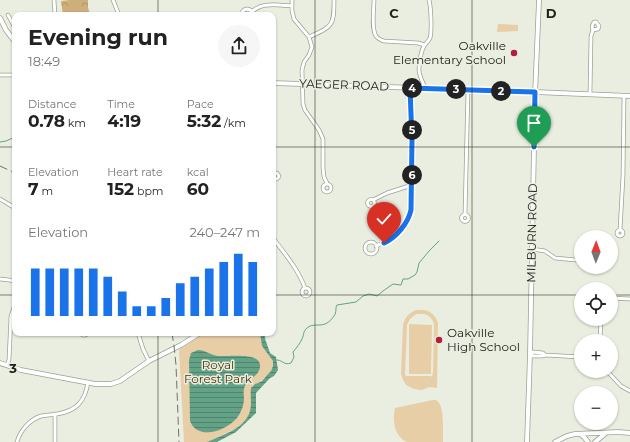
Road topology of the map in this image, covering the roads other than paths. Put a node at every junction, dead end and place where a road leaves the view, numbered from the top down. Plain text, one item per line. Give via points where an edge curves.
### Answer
1 (54, 0) edge
2 (113, 0) edge
3 (292, 0) edge
4 (334, 0) edge
5 (374, 0) edge
6 (429, 0) edge
7 (538, 0) edge
8 (292, 6) junction
9 (252, 11) joint
10 (55, 12) edge
11 (118, 12) edge
12 (242, 12) edge
13 (8, 15) dead end
14 (0, 18) edge
15 (12, 22) edge
16 (593, 30) dead end
17 (309, 37) junction
18 (12, 38) edge
19 (425, 45) junction
20 (0, 75) edge
21 (12, 76) edge
22 (276, 83) edge
23 (302, 84) junction
24 (410, 88) junction
25 (425, 88) junction
26 (468, 90) junction
27 (535, 92) junction
28 (590, 94) junction
29 (624, 96) junction
30 (630, 96) edge
31 (326, 183) dead end
32 (412, 185) junction
33 (0, 199) edge
34 (373, 200) dead end
35 (12, 206) edge
36 (465, 214) dead end
37 (620, 230) dead end
38 (276, 242) edge
39 (376, 246) dead end
40 (532, 249) junction
41 (574, 260) edge
42 (0, 279) edge
43 (12, 280) edge
44 (305, 288) dead end
45 (618, 298) edge
46 (630, 299) edge
47 (12, 313) edge
48 (11, 326) joint
49 (139, 336) edge
50 (195, 336) edge
51 (530, 354) junction
52 (574, 357) edge
53 (149, 360) junction
54 (0, 363) edge
55 (6, 365) junction
56 (614, 378) edge
57 (88, 382) junction
58 (630, 390) edge
59 (55, 414) junction
60 (596, 433) junction
61 (607, 433) junction
62 (630, 433) edge
63 (579, 434) junction
64 (17, 442) edge
65 (55, 442) edge
66 (527, 442) edge
67 (555, 442) edge
68 (588, 442) edge
69 (594, 442) edge

1 - 10 street
2 - 11 street
3 - 8 street
4 - 17 street via 334,18 331,24
5 - 19 street via 374,33 380,40
6 - 19 street via 431,32
7 - 27 street, MILBURN ROAD
8 - 9 street via 267,4
8 - 17 street via 294,19
9 - 12 street via 246,9
13 - 15 street
14 - 18 street
16 - 28 street
17 - 23 street via 312,47 304,62
19 - 25 street via 419,72
20 - 21 street
22 - 23 street, YAEGER ROAD
23 - 24 street, YAEGER ROAD
23 - 31 street via 305,110 324,140 323,168
24 - 25 street, YAEGER ROAD
24 - 32 street
25 - 26 street, YAEGER ROAD
26 - 27 street, YAEGER ROAD
26 - 36 street
27 - 28 street, YAEGER ROAD
27 - 40 street, MILBURN ROAD
28 - 29 street, YAEGER ROAD
29 - 30 street, YAEGER ROAD
29 - 37 street
32 - 34 street
32 - 39 street via 410,218 395,236
33 - 35 street
38 - 44 street via 294,265
40 - 41 street via 545,251 556,258
40 - 51 street, MILBURN ROAD
42 - 43 street
45 - 46 street
47 - 48 street
48 - 55 street
49 - 53 street
50 - 53 street
51 - 52 street
51 - 66 street, MILBURN ROAD
53 - 57 street via 124,379 114,383 106,385
54 - 55 street
55 - 57 street
56 - 58 street via 621,386
57 - 59 street via 85,396 77,407
59 - 64 street via 33,420 20,433
59 - 65 street
60 - 61 street
60 - 63 street
60 - 69 street
61 - 62 street
61 - 69 street
63 - 67 street
63 - 68 street

